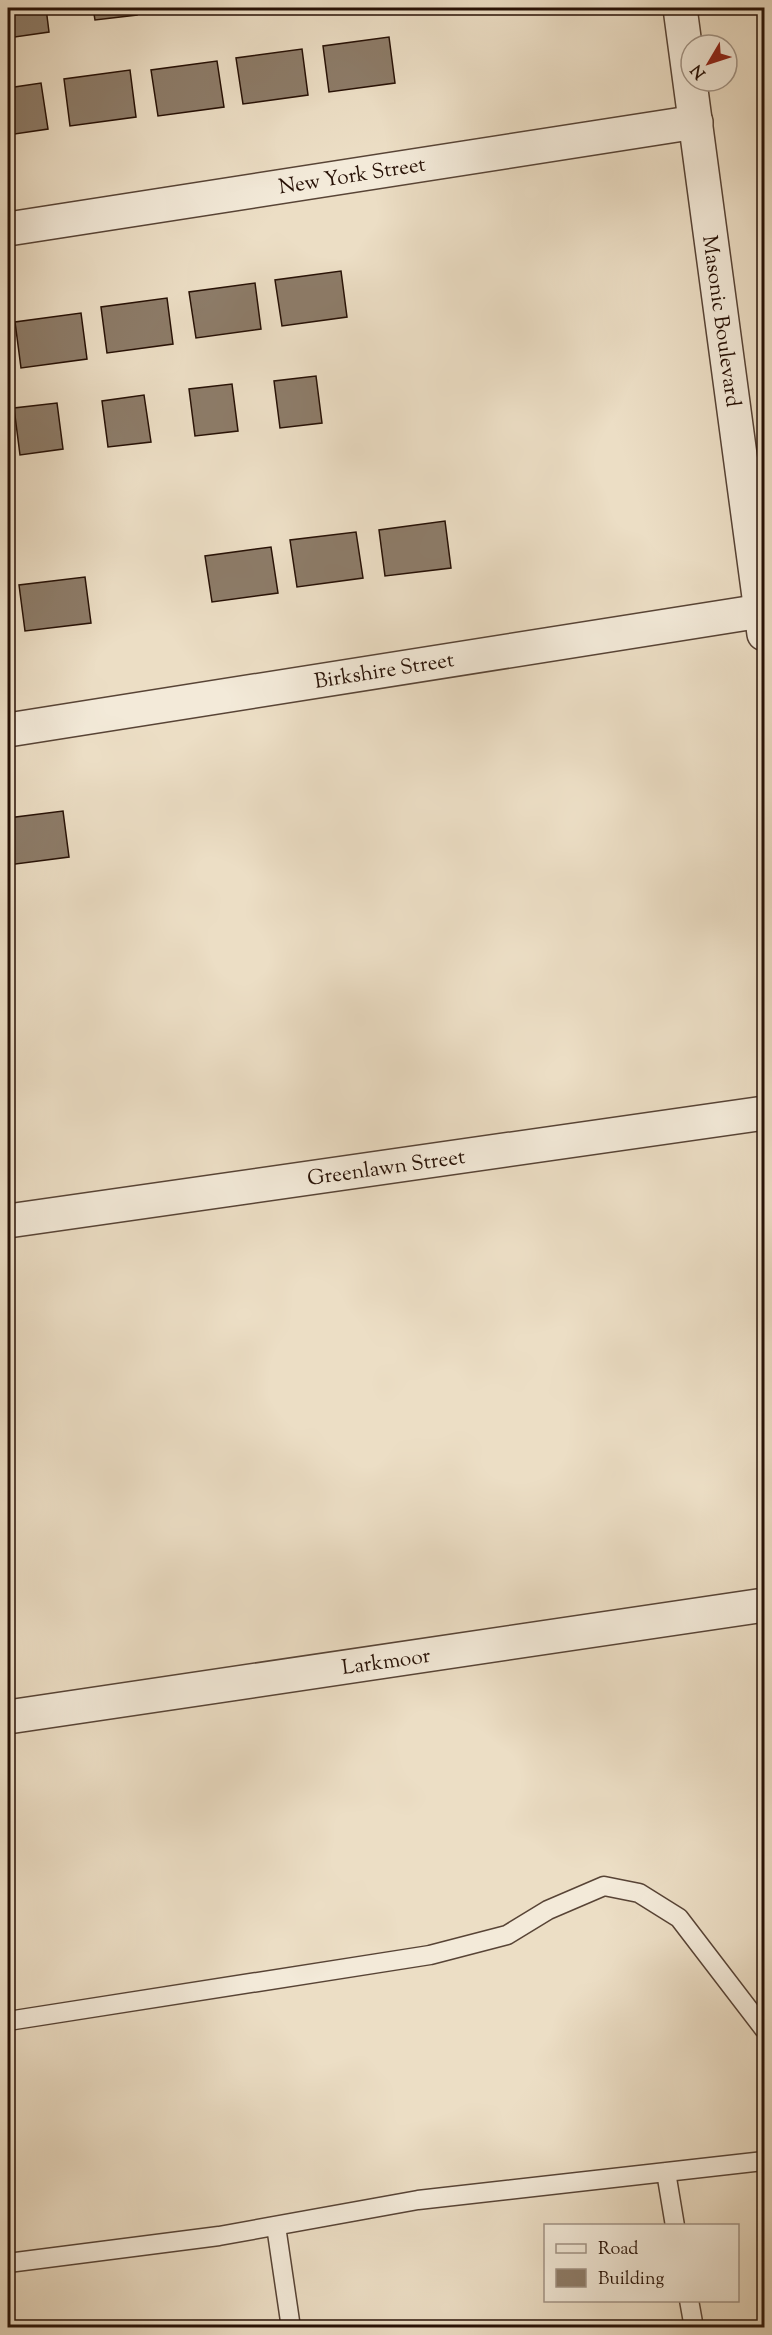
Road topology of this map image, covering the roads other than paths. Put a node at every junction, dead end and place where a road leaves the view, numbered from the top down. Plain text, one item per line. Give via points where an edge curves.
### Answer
1 (680, 8) edge
2 (696, 122) junction
3 (8, 229) edge
4 (763, 623) edge
5 (8, 730) edge
6 (765, 1113) edge
7 (8, 1221) edge
8 (765, 1605) edge
9 (8, 1718) edge
10 (8, 2021) edge
11 (765, 2029) edge
12 (765, 2162) edge
13 (666, 2172) junction
14 (675, 2224) edge
15 (276, 2226) junction
16 (8, 2263) edge
17 (689, 2302) edge
18 (291, 2328) edge
19 (694, 2328) edge

1 - 2 street, Masonic Boulevard
2 - 3 street, New York Street
2 - 4 street, Masonic Boulevard
4 - 5 street, Birkshire Street
6 - 7 street, Greenlawn Street
8 - 9 street, Larkmoor
10 - 11 lane via 430,1955 507,1935 548,1910 604,1886 639,1893 679,1918
12 - 13 lane
13 - 14 lane
13 - 15 lane via 418,2200
15 - 16 lane
15 - 18 lane
17 - 19 lane

